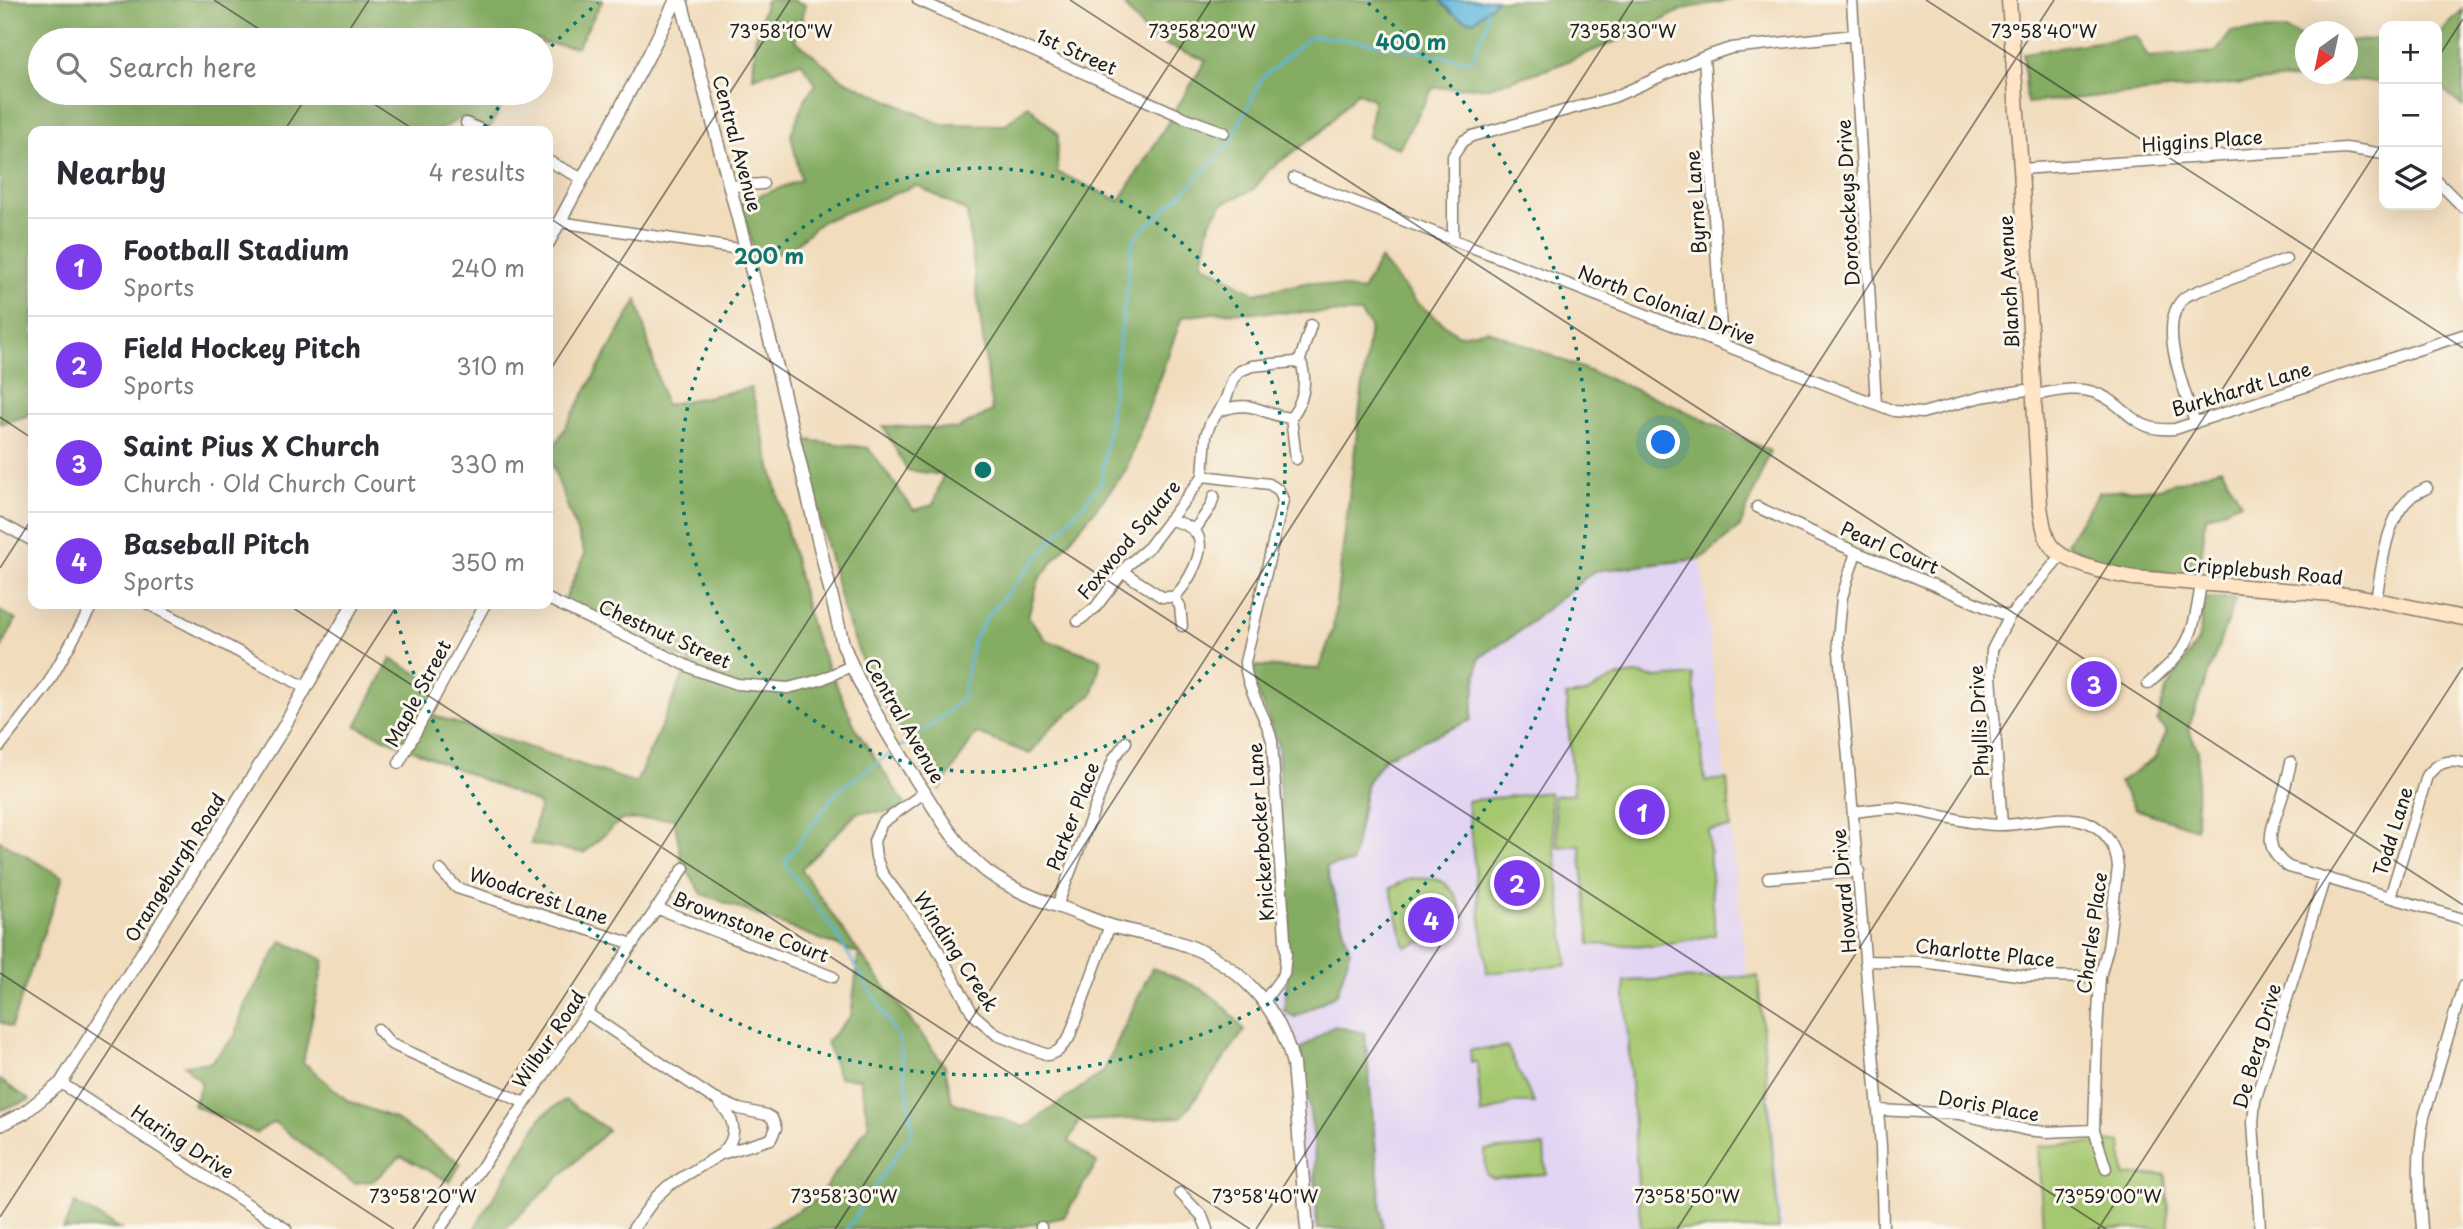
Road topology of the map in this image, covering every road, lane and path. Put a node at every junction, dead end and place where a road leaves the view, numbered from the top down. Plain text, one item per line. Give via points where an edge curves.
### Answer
1 (678, 0) edge
2 (918, 0) edge
3 (1852, 0) edge
4 (2008, 0) edge
5 (1854, 35) junction
6 (1704, 57) junction
7 (466, 123) dead end
8 (473, 126) edge
9 (1224, 132) dead end
10 (2379, 153) edge
11 (553, 164) edge
12 (2021, 169) junction
13 (1294, 178) dead end
14 (583, 179) junction
15 (763, 184) dead end
16 (730, 186) junction
17 (2442, 186) edge
18 (2463, 207) edge
19 (559, 222) junction
20 (553, 233) edge
21 (1453, 238) junction
22 (746, 250) junction
23 (2286, 259) dead end
24 (1311, 325) dead end
25 (2463, 335) edge
26 (1722, 344) junction
27 (1299, 363) junction
28 (2034, 392) junction
29 (1876, 404) junction
30 (1219, 411) junction
31 (1292, 418) junction
32 (2194, 423) junction
33 (1296, 459) dead end
34 (1203, 476) junction
35 (2427, 488) dead end
36 (1214, 496) dead end
37 (1757, 507) dead end
38 (1169, 520) junction
39 (0, 523) edge
40 (1194, 531) junction
41 (28, 538) edge
42 (1856, 552) junction
43 (2062, 555) junction
44 (1123, 572) junction
45 (2201, 584) junction
46 (1174, 597) junction
47 (2376, 600) junction
48 (553, 601) edge
49 (90, 609) edge
50 (157, 609) edge
51 (350, 609) edge
52 (482, 609) edge
53 (2009, 617) junction
54 (2463, 618) edge
55 (1078, 621) dead end
56 (1182, 626) dead end
57 (851, 666) junction
58 (2148, 684) dead end
59 (307, 688) junction
60 (1126, 742) dead end
61 (0, 746) edge
62 (2291, 762) dead end
63 (399, 763) dead end
64 (2463, 763) edge
65 (925, 792) junction
66 (1854, 812) junction
67 (2001, 825) junction
68 (684, 868) dead end
69 (440, 870) dead end
70 (1859, 871) junction
71 (2325, 877) junction
72 (1768, 878) dead end
73 (2390, 897) junction
74 (1057, 906) junction
75 (656, 908) junction
76 (2463, 919) edge
77 (1110, 925) junction
78 (633, 944) junction
79 (1866, 961) junction
80 (832, 977) dead end
81 (2100, 977) junction
82 (2463, 986) edge
83 (1264, 1002) junction
84 (588, 1014) junction
85 (378, 1029) dead end
86 (61, 1083) junction
87 (711, 1097) junction
88 (525, 1103) junction
89 (1878, 1110) junction
90 (0, 1125) edge
91 (2094, 1130) junction
92 (721, 1154) junction
93 (2106, 1169) dead end
94 (1180, 1193) dead end
95 (286, 1229) edge
96 (440, 1229) edge
97 (633, 1229) edge
98 (1207, 1229) edge
99 (1307, 1229) edge
100 (1883, 1229) edge
101 (2260, 1229) edge
102 (2422, 1229) edge

1 - 14 street
1 - 16 street, Central Avenue
2 - 9 street, 1st Street
3 - 5 street, Dorotockeys Drive
4 - 12 main road, Blanch Avenue
5 - 6 street via 1731,48
5 - 29 street, Dorotockeys Drive
6 - 21 street via 1614,97 1463,141 1451,165
6 - 26 street, Byrne Lane
7 - 8 street
10 - 12 street, Higgins Place via 2346,148
11 - 14 street
12 - 28 main road, Blanch Avenue
13 - 21 street, North Colonial Drive
14 - 19 street
15 - 16 street
16 - 22 street, Central Avenue
17 - 18 street
19 - 20 street
19 - 22 street
21 - 26 street, North Colonial Drive
22 - 57 street, Central Avenue
23 - 32 street via 2198,291 2177,307 2171,341
24 - 27 street
25 - 32 street, Burkhardt Lane
26 - 29 street, North Colonial Drive
27 - 30 street via 1240,371
27 - 31 street via 1305,377 1299,408
28 - 29 street, North Colonial Drive via 1981,397 1922,413
28 - 32 street, Burkhardt Lane via 2092,392 2152,429
28 - 43 main road, Blanch Avenue via 2042,524 2051,546
30 - 31 street via 1256,406
30 - 34 street, Foxwood Square via 1206,435
31 - 33 street
34 - 38 street, Foxwood Square
34 - 83 street, Knickerbocker Lane via 1269,484 1279,490 1283,500 1245,662 1272,741 1286,954 1284,974
35 - 47 street via 2400,510
36 - 40 street
37 - 42 street, Pearl Court
38 - 40 street
38 - 44 street, Foxwood Square
39 - 41 street
40 - 46 street via 1200,542 1197,559 1184,588
42 - 53 street, Pearl Court
42 - 66 street, Howard Drive via 1842,597 1838,640
43 - 45 main road, Cripplebush Road via 2116,575
43 - 53 street, Phyllis Drive
44 - 46 street via 1162,597
44 - 55 street, Foxwood Square via 1095,608
45 - 47 main road, Cripplebush Road
45 - 58 street via 2186,647
46 - 56 street
47 - 54 main road, Cripplebush Road
48 - 57 street, Chestnut Street via 696,670 737,684 788,688
49 - 61 street via 46,687
50 - 59 street
51 - 59 street, Orangeburgh Road
52 - 63 street, Maple Street
53 - 67 street, Phyllis Drive via 1992,650 1990,676
57 - 65 street, Central Avenue via 892,743
59 - 86 street, Orangeburgh Road
60 - 74 street, Parker Place via 1114,758
62 - 71 street via 2271,845 2289,867
64 - 73 street, Todd Lane via 2446,761 2427,776
65 - 74 street, Central Avenue via 952,836 986,871
65 - 77 street, Winding Creek via 883,822 874,841 876,857 882,873 932,939 973,1014 997,1035 1048,1055 1058,1051 1069,1038
66 - 67 street, Charles Place via 1896,808
66 - 70 street, Howard Drive
67 - 81 street, Charles Place via 2068,818 2089,823 2108,837 2118,867
68 - 75 street, Wilbur Road
69 - 78 street, Woodcrest Lane via 457,888
70 - 72 street
70 - 79 street, Howard Drive
71 - 73 street
71 - 101 street, De Berg Drive via 2255,1101
73 - 76 street
74 - 77 street, Central Avenue
75 - 78 street, Wilbur Road
75 - 80 street, Brownstone Court
77 - 83 street, Central Avenue via 1199,951 1235,972
78 - 84 street, Wilbur Road
79 - 81 street, Charlotte Place via 1922,962 2025,976
79 - 89 street, Howard Drive
81 - 91 street, Charles Place
82 - 102 street via 2420,1139
83 - 99 street, Central Avenue via 1288,1043 1293,1064
84 - 87 street
84 - 88 street, Wilbur Road
85 - 88 street via 391,1044
86 - 90 street, Orangeburgh Road
86 - 95 street, Haring Drive
87 - 92 street via 733,1121 733,1138
87 - 92 street via 767,1115 776,1128 766,1142
88 - 96 street, Wilbur Road
89 - 91 street, Doris Place via 1960,1114 2046,1132
89 - 100 street, Howard Drive
91 - 93 street, Charles Place
92 - 97 street via 668,1186
94 - 98 street via 1202,1216

